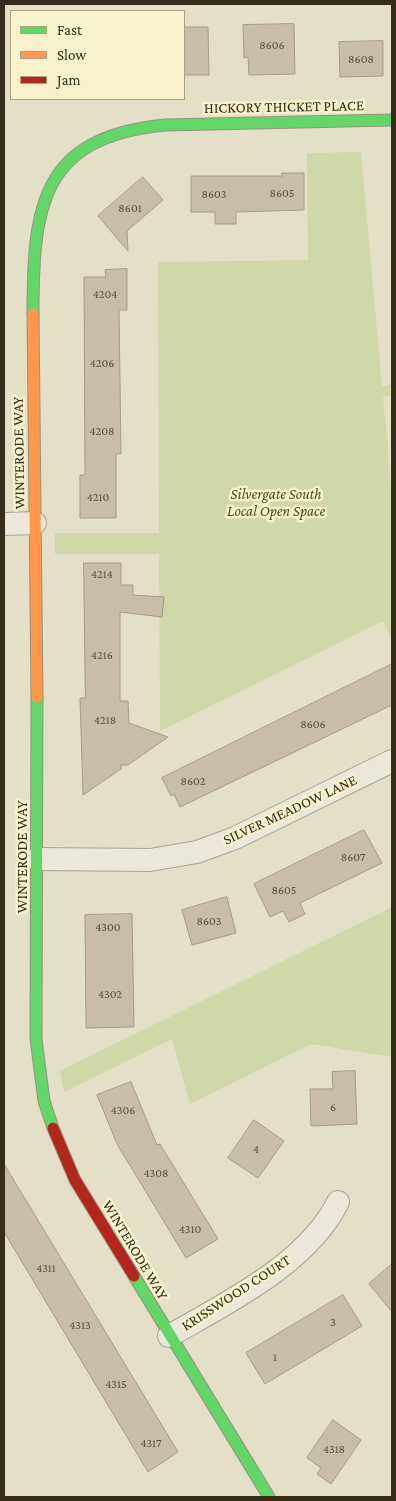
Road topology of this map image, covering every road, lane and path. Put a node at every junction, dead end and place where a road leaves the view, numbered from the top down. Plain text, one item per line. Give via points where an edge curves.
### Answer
1 (392, 120) edge
2 (66, 163) joint
3 (35, 523) junction
4 (4, 524) edge
5 (392, 761) edge
6 (37, 859) junction
7 (338, 1202) dead end
8 (169, 1336) junction
9 (270, 1497) edge

1 - 2 street, HICKORY THICKET PLACE via 132,127 105,136
2 - 3 street, WINTERODE WAY via 50,188 44,205 34,270
3 - 4 street
3 - 6 street, WINTERODE WAY
5 - 6 street, SILVER MEADOW LANE via 235,838 197,852 150,860
6 - 8 street, WINTERODE WAY via 36,1039 44,1101 75,1180
7 - 8 street, KRISSWOOD COURT via 324,1227 292,1258 217,1309
8 - 9 street, WINTERODE WAY

